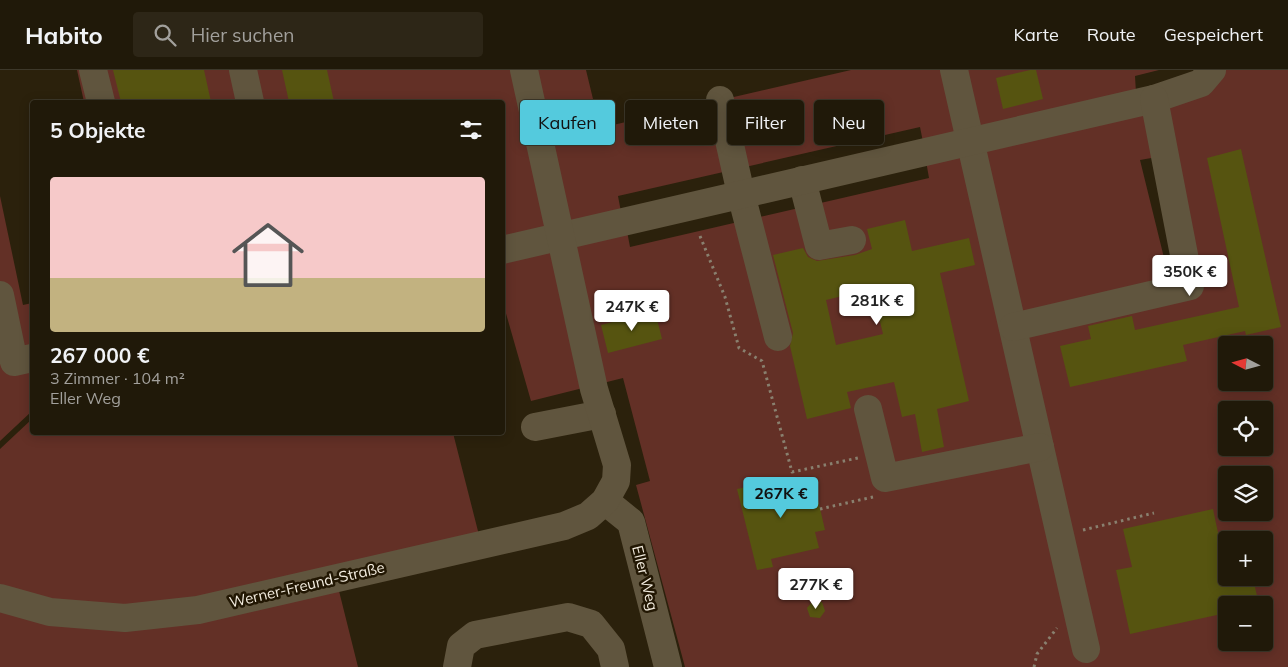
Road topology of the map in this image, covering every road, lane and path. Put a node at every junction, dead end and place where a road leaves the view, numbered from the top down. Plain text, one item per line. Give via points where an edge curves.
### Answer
1 (93, 70) edge
2 (243, 70) edge
3 (524, 70) edge
4 (954, 70) edge
5 (1212, 70) edge
6 (1154, 99) junction
7 (100, 100) edge
8 (250, 100) edge
9 (720, 100) dead end
10 (970, 140) junction
11 (802, 180) junction
12 (741, 194) junction
13 (561, 236) junction
14 (700, 236) dead end
15 (852, 240) dead end
16 (505, 249) edge
17 (0, 295) edge
18 (1013, 327) junction
19 (778, 337) dead end
20 (16, 361) edge
21 (868, 409) dead end
22 (602, 414) junction
23 (535, 427) dead end
24 (1040, 447) junction
25 (882, 466) junction
26 (605, 501) junction
27 (820, 509) dead end
28 (1154, 513) dead end
29 (1060, 535) junction
30 (0, 598) edge
31 (1077, 609) junction
32 (1086, 649) dead end
33 (457, 667) edge
34 (615, 667) edge
35 (668, 667) edge
36 (1034, 667) edge

1 - 7 street
2 - 8 street
3 - 13 street
4 - 10 street
5 - 6 street via 1201,83
6 - 10 street
6 - 18 street via 1190,286
9 - 12 street
10 - 11 street
10 - 18 street
11 - 12 street
11 - 15 street via 819,246
12 - 13 street
12 - 19 street
13 - 16 street
13 - 22 street
14 - 25 path via 725,297 739,348 762,361 792,472
17 - 20 street
18 - 24 street
21 - 25 street
22 - 23 street
22 - 26 street via 617,465 616,481
24 - 25 street
24 - 29 street
25 - 27 path via 879,496
26 - 30 street, Werner-Freund-Straße via 588,516 564,526 198,610 125,618 50,612
26 - 35 street, Eller Weg via 631,522
28 - 29 path
29 - 31 street
31 - 32 street
31 - 36 path via 1054,631 1037,654
33 - 34 street via 461,646 475,636 568,617 591,624 611,649

